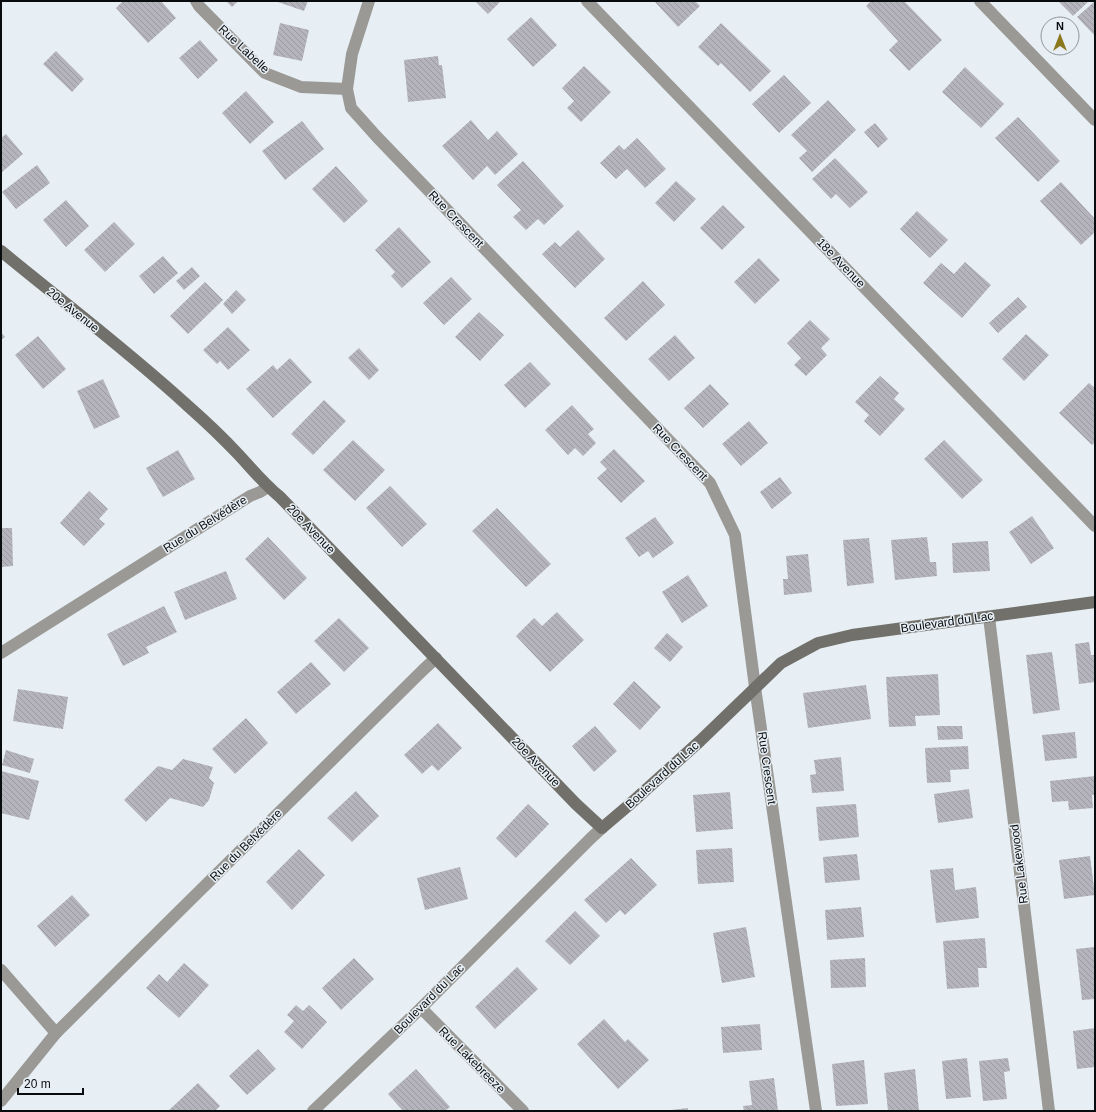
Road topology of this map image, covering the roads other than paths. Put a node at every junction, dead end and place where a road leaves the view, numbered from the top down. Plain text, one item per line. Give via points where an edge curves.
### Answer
1 (196, 1) edge
2 (369, 1) edge
3 (587, 1) edge
4 (980, 1) edge
5 (348, 89) junction
6 (1095, 120) edge
7 (1, 251) edge
8 (268, 487) junction
9 (1095, 526) edge
10 (1095, 602) edge
11 (989, 616) junction
12 (1, 653) edge
13 (436, 658) junction
14 (755, 687) junction
15 (602, 828) junction
16 (1, 970) edge
17 (421, 1008) junction
18 (56, 1033) junction
19 (1, 1101) edge
20 (313, 1111) edge
21 (523, 1111) edge
22 (816, 1111) edge
23 (1049, 1111) edge

1 - 5 street, Rue Labelle via 265,73 300,87
2 - 5 street, Rue Crescent via 352,54
3 - 9 street, 18e Avenue
4 - 6 street
5 - 14 street, Rue Crescent via 352,108 377,137 710,483 735,535
7 - 8 street, 20e Avenue via 182,400
8 - 12 street, Rue du Belvédère
8 - 13 street, 20e Avenue
10 - 11 street, Boulevard du Lac
11 - 14 street, Boulevard du Lac via 852,635 818,643 781,663
11 - 23 street, Rue Lakewood
13 - 15 street, 20e Avenue
13 - 18 street, Rue du Belvédère
14 - 15 street, Boulevard du Lac via 700,741
14 - 22 street, Rue Crescent
15 - 17 street, Boulevard du Lac
16 - 18 street
17 - 20 street, Boulevard du Lac
17 - 21 street, Rue Lakebreeze
18 - 19 street, Rue du Belvédère

